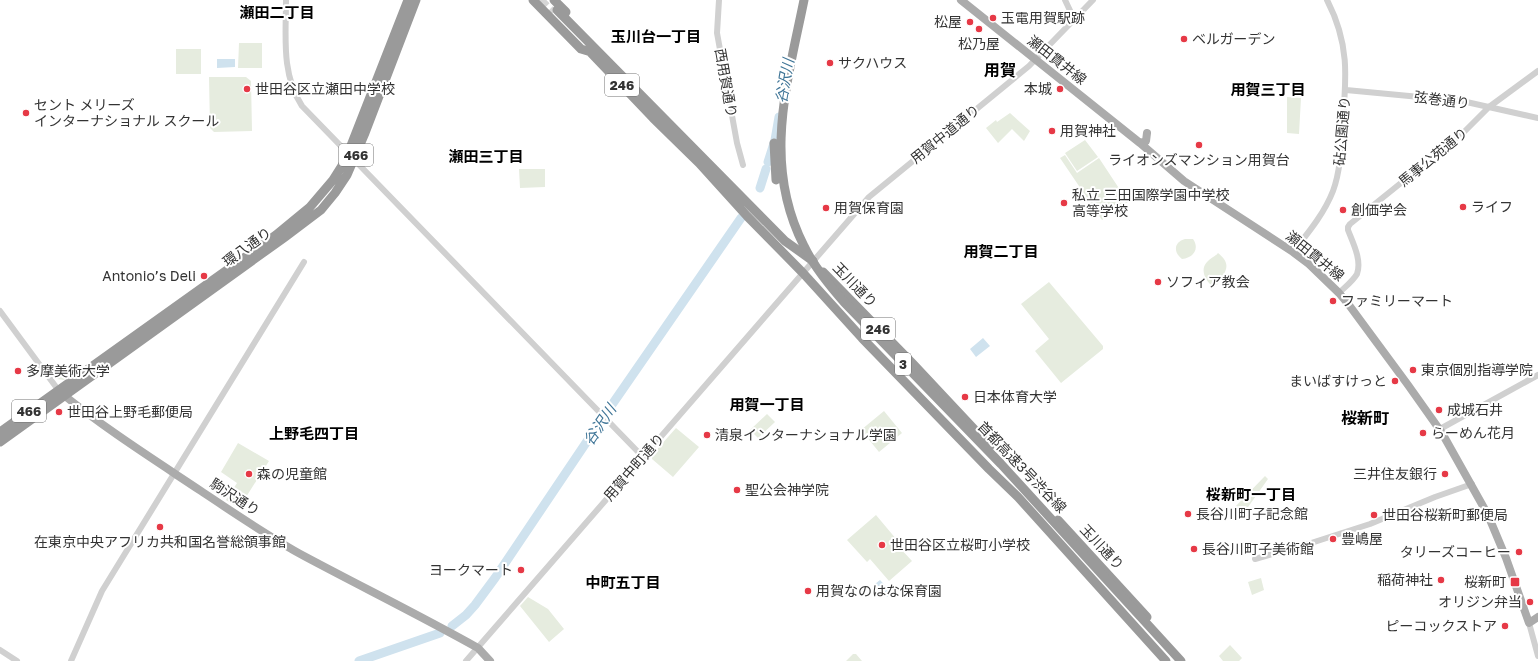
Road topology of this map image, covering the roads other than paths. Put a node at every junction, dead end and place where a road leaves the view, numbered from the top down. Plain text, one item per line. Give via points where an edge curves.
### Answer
1 (286, 0) edge
2 (408, 0) edge
3 (416, 0) edge
4 (533, 0) edge
5 (554, 0) edge
6 (718, 0) edge
7 (798, 0) edge
8 (804, 0) edge
9 (961, 0) edge
10 (1065, 0) edge
11 (1093, 0) edge
12 (1327, 0) edge
13 (555, 12) tunnel mouth
14 (1074, 19) junction
15 (594, 51) junction
16 (1035, 60) junction
17 (1538, 71) edge
18 (1346, 90) junction
19 (1489, 107) junction
20 (1538, 118) edge
21 (1147, 133) dead end
22 (1140, 143) junction
23 (351, 157) junction
24 (743, 165) dead end
25 (1293, 252) junction
26 (813, 261) junction
27 (304, 262) dead end
28 (803, 273) junction
29 (1339, 293) junction
30 (0, 311) edge
31 (1538, 374) edge
32 (59, 390) junction
33 (1440, 429) junction
34 (0, 432) edge
35 (0, 442) edge
36 (643, 457) junction
37 (174, 473) junction
38 (1472, 484) junction
39 (1255, 559) dead end
40 (1538, 617) edge
41 (1529, 623) junction
42 (478, 648) junction
43 (0, 650) edge
44 (1538, 656) edge
45 (17, 661) edge
46 (70, 661) edge
47 (466, 661) edge
48 (490, 661) edge
49 (1166, 661) edge
50 (1172, 661) edge
51 (1180, 661) edge
52 (1186, 661) edge

1 - 23 street via 286,63 290,82 302,106
2 - 23 highway, 環八通り / 466
3 - 23 highway, 環八通り / 466
4 - 15 highway, 246 via 581,49
5 - 15 highway, 246 via 571,18
6 - 24 street, 西用賀通り via 717,33
7 - 50 highway, 首都高速3号渋谷線 / 3, bridge via 780,89 774,155 782,205 793,238 804,258 840,307 997,469
8 - 51 highway, 首都高速3号渋谷線 / 3, bridge via 786,91 780,146 781,171 788,203 808,255 844,302 1001,464
9 - 16 main road, 瀬田貫井線
10 - 14 street
11 - 14 street, 用賀中道通り
12 - 18 street, 砧公園通り via 1343,43
13 - 15 highway, 玉川通り / 246
14 - 16 street, 用賀中道通り
15 - 26 highway, 玉川通り / 246 via 785,241
15 - 28 highway, 玉川通り / 246 via 653,118
16 - 22 main road, 瀬田貫井線
16 - 26 street, 用賀中道通り via 869,198
17 - 19 street, 馬事公苑通り
18 - 19 street, 弦巻通り via 1462,101
18 - 25 street, 砧公園通り via 1339,164 1333,191 1320,215
19 - 20 street, 弦巻通り
19 - 29 street, 馬事公苑通り via 1463,133 1350,224 1348,230 1357,255 1358,270 1354,278
21 - 22 main road via 1146,141
22 - 25 main road, 瀬田貫井線 via 1184,181
23 - 32 highway, 環八通り / 466 via 342,184 321,210
23 - 36 street
25 - 29 main road, 瀬田貫井線
26 - 28 street, 用賀中道通り
26 - 52 highway, 玉川通り / 246 via 913,364
27 - 37 street
28 - 36 street, 用賀中町通り
28 - 49 highway, 玉川通り / 246 via 862,338 1018,496
29 - 33 main road, 瀬田貫井線
30 - 32 street, 駒沢通り
31 - 33 street
32 - 34 highway, 環八通り / 466
32 - 35 highway, 環八通り / 466
32 - 37 main road, 駒沢通り
33 - 38 main road, 瀬田貫井線
36 - 42 street, 用賀中町通り
37 - 42 main road, 駒沢通り via 302,555
37 - 46 street via 102,591
38 - 39 street via 1441,494 1370,524
38 - 41 main road, 瀬田貫井線 via 1506,558
40 - 41 main road
41 - 44 street
42 - 47 street, 用賀中町通り
42 - 48 main road, 駒沢通り
43 - 45 street

